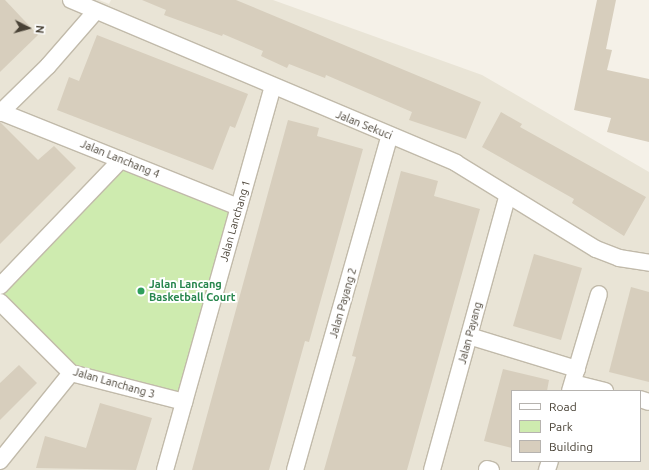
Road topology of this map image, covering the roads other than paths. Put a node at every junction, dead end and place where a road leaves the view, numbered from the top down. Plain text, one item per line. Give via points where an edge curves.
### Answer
1 (71, 0) edge
2 (95, 12) junction
3 (273, 87) junction
4 (0, 112) edge
5 (390, 135) junction
6 (121, 160) junction
7 (508, 195) junction
8 (239, 207) junction
9 (649, 263) edge
10 (0, 286) edge
11 (599, 294) dead end
12 (0, 302) edge
13 (469, 336) junction
14 (71, 373) junction
15 (573, 381) edge
16 (602, 390) edge
17 (184, 402) junction
18 (0, 461) edge
19 (165, 470) edge
20 (295, 470) edge
21 (432, 470) edge

1 - 2 street, Jalan Sekuci
2 - 3 street, Jalan Sekuci
2 - 4 street via 48,66
3 - 5 street, Jalan Sekuci
3 - 8 street, Jalan Lanchang 1
4 - 6 street, Jalan Lanchang 4
5 - 7 street, Jalan Sekuci via 456,163
5 - 20 street, Jalan Payang 2
6 - 8 street, Jalan Lanchang 4
6 - 10 street
7 - 9 street, Jalan Sekuci via 596,250 620,258
7 - 13 street, Jalan Payang
8 - 17 street, Jalan Lanchang 1
11 - 15 street
12 - 14 street, Jalan Lanchang 3
13 - 15 street
13 - 21 street, Jalan Payang
14 - 17 street, Jalan Lanchang 3
14 - 18 street
15 - 16 street
17 - 19 street, Jalan Lanchang 1

